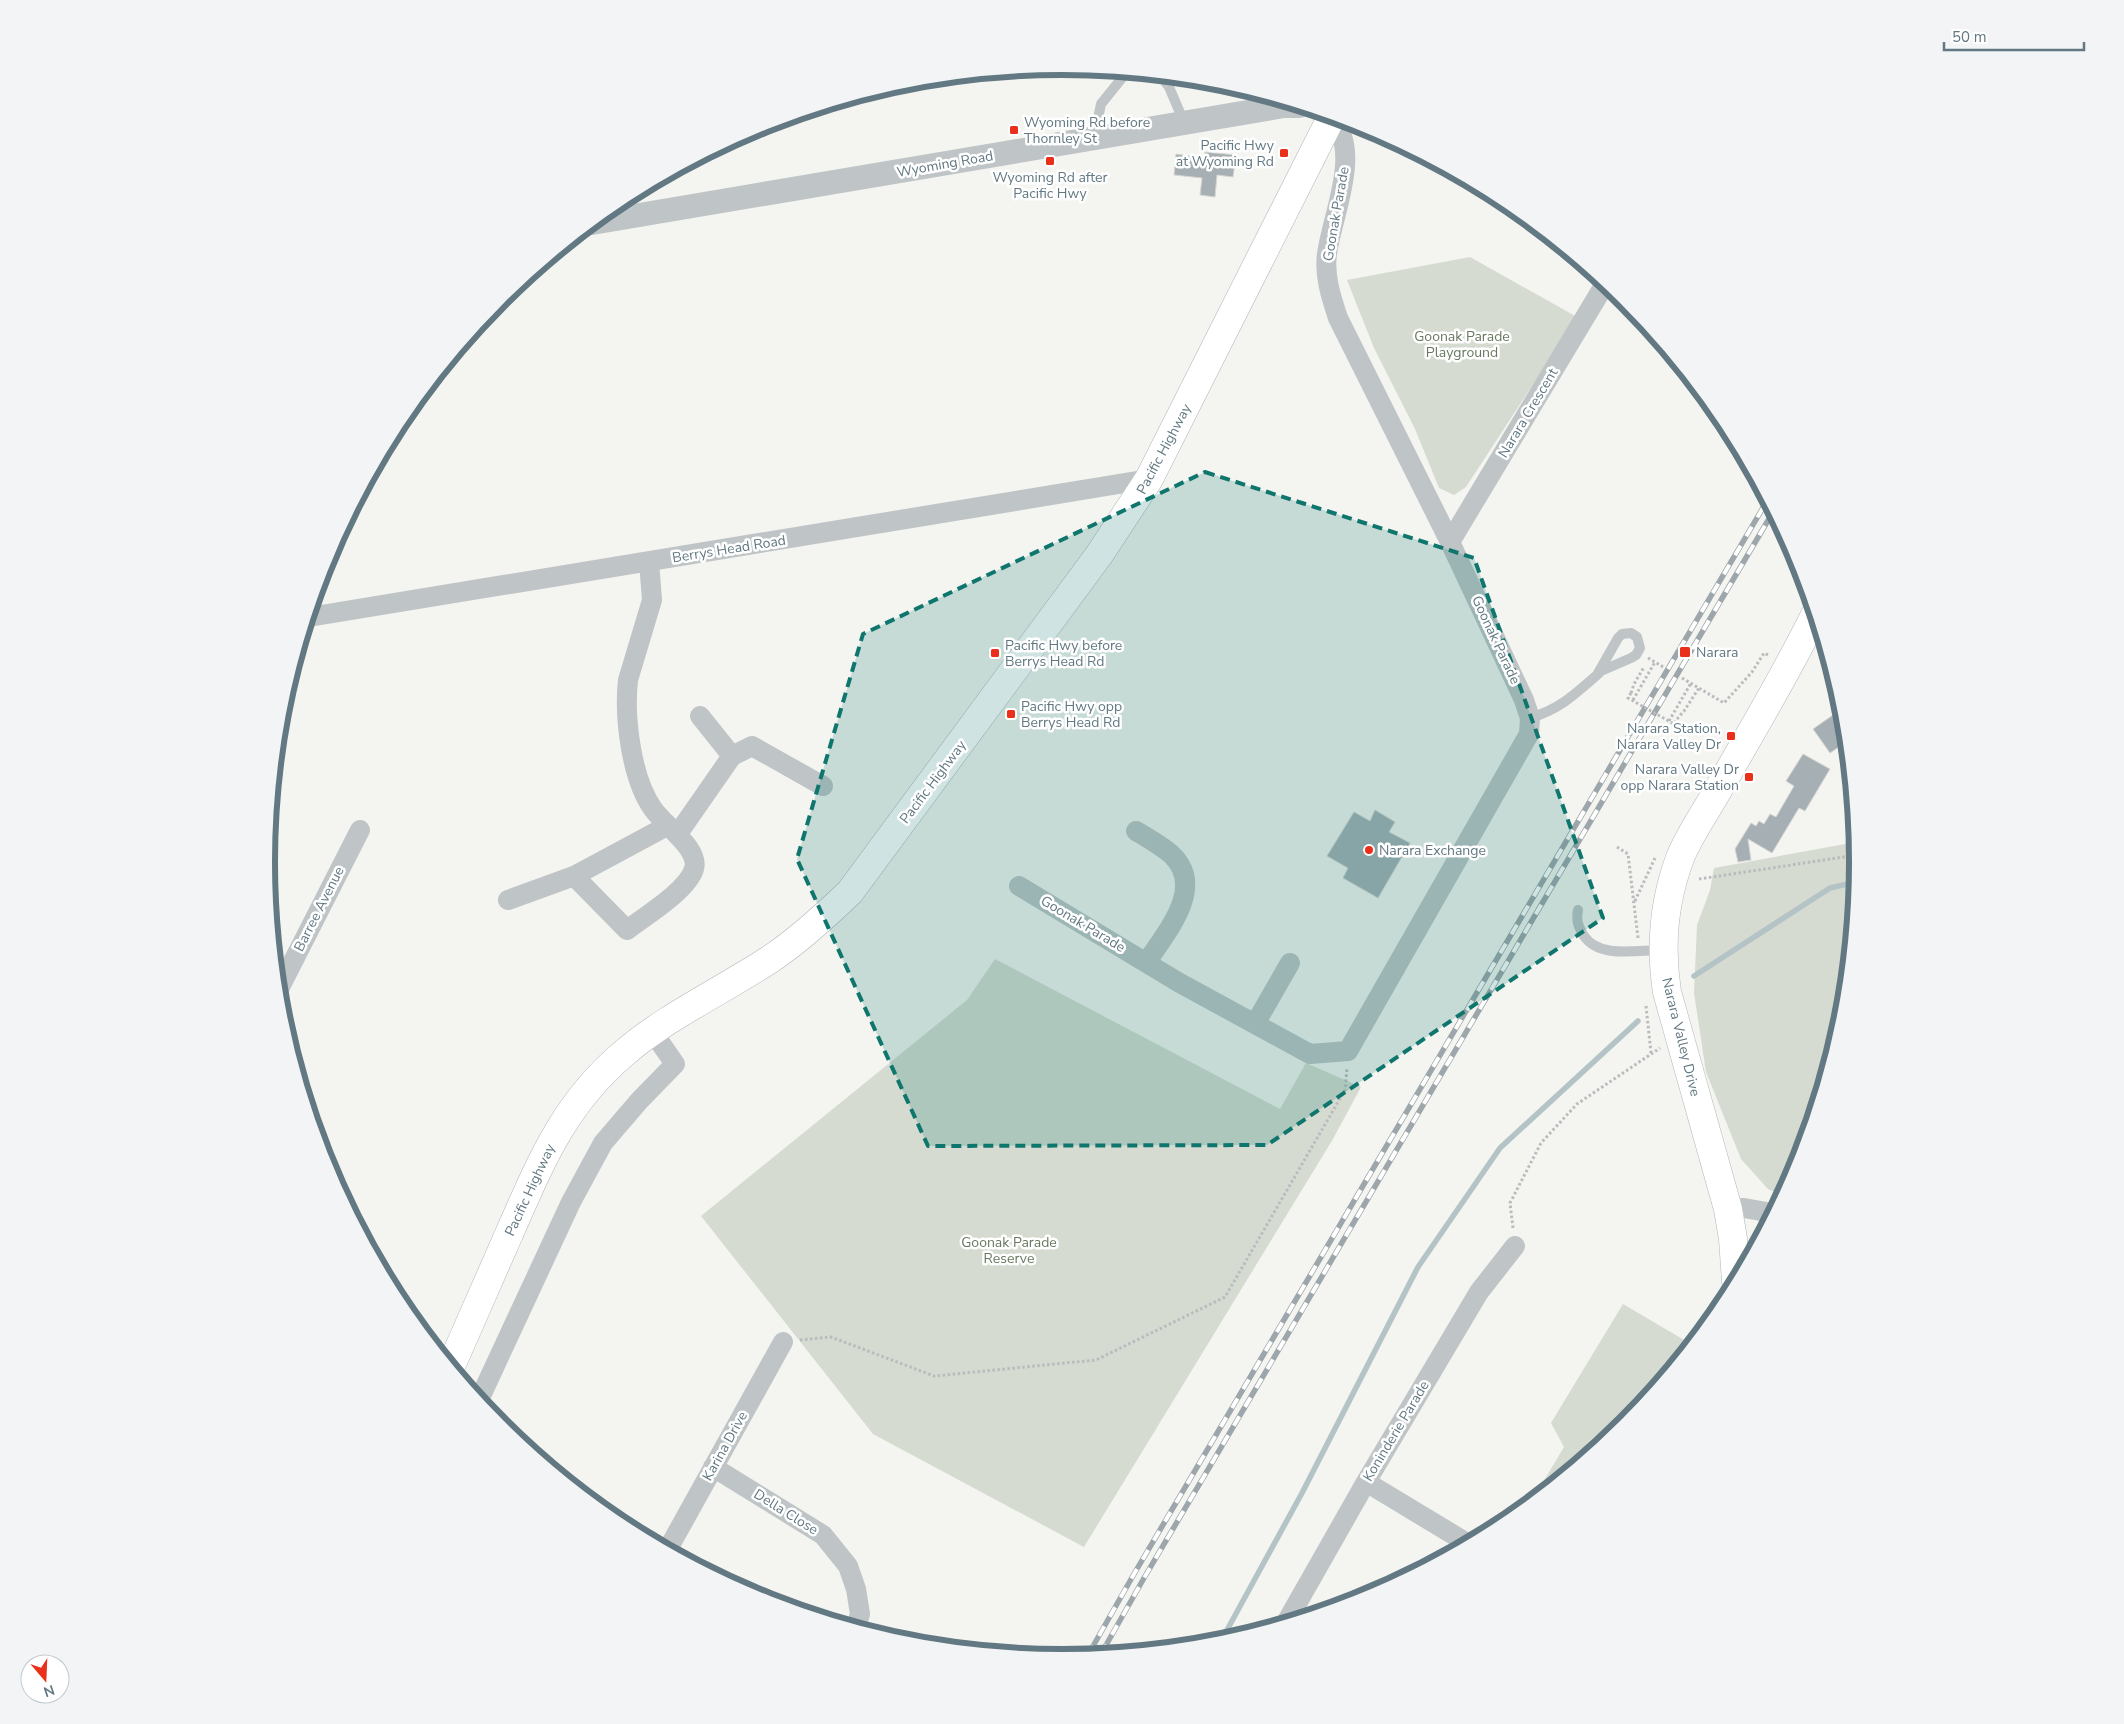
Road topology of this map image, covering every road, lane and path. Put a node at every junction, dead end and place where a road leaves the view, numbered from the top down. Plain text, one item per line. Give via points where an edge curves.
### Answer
1 (1122, 78) edge
2 (1165, 82) edge
3 (1261, 103) edge
4 (1325, 121) edge
5 (1184, 122) junction
6 (1337, 125) edge
7 (1094, 138) junction
8 (608, 220) edge
9 (1602, 291) edge
10 (1150, 479) junction
11 (1450, 542) junction
12 (650, 562) junction
13 (315, 616) edge
14 (1813, 629) edge
15 (1768, 655) dead end
16 (1649, 658) dead end
17 (1655, 662) dead end
18 (1597, 675) junction
19 (1682, 678) dead end
20 (1692, 683) junction
21 (1699, 688) junction
22 (1633, 700) junction
23 (700, 716) dead end
24 (1530, 718) junction
25 (1669, 721) junction
26 (732, 756) junction
27 (823, 786) dead end
28 (360, 830) dead end
29 (1136, 830) dead end
30 (672, 831) junction
31 (1849, 856) edge
32 (574, 876) junction
33 (1699, 879) dead end
34 (1019, 886) dead end
35 (508, 900) dead end
36 (1578, 910) dead end
37 (1663, 950) junction
38 (1147, 962) junction
39 (1290, 963) dead end
40 (284, 979) edge
41 (1255, 1024) junction
42 (652, 1032) junction
43 (1678, 1038) junction
44 (1348, 1051) junction
45 (1728, 1209) junction
46 (1767, 1212) edge
47 (1515, 1246) joint
48 (1735, 1270) edge
49 (783, 1342) joint
50 (453, 1360) edge
51 (482, 1393) edge
52 (713, 1467) junction
53 (1366, 1482) junction
54 (1462, 1540) edge
55 (670, 1545) edge
56 (1291, 1614) edge
57 (858, 1622) edge

1 - 7 lane via 1101,104
2 - 5 lane
3 - 5 street, Wyoming Road
4 - 10 main road, Pacific Highway
5 - 7 street, Wyoming Road
6 - 11 street, Goonak Parade via 1345,140 1346,154 1327,254 1326,271 1332,300
7 - 8 street, Wyoming Road
9 - 11 street, Narara Crescent
10 - 12 street, Berrys Head Road
10 - 42 main road, Pacific Highway via 1088,571 850,892 769,960
11 - 24 street, Goonak Parade
12 - 13 street, Berrys Head Road
12 - 30 street via 652,600 628,680 627,710 640,780 652,808
14 - 37 main road, Narara Valley Drive via 1681,856 1670,892
15 - 21 path via 1764,653 1724,703
16 - 22 path, bridge via 1628,698
17 - 22 path
18 - 18 lane via 1618,638 1626,633 1634,634 1640,648 1636,655 1607,667
18 - 24 lane via 1559,707
19 - 20 path
20 - 21 path
20 - 25 path
21 - 25 path, bridge via 1674,724
22 - 25 path, bridge
23 - 26 street
24 - 44 street via 1525,742
26 - 27 street via 752,746
26 - 30 street
28 - 40 street, Barree Avenue
29 - 38 street via 1171,854 1179,864 1186,883 1183,903
30 - 32 street
30 - 32 street via 694,856 691,877 627,930
31 - 33 path
32 - 35 street
34 - 38 street, Goonak Parade
36 - 37 lane via 1580,931 1599,949
37 - 43 main road, Narara Valley Drive via 1667,992
38 - 41 street, Goonak Parade
39 - 41 street
41 - 44 street, Goonak Parade via 1310,1054
42 - 50 main road, Pacific Highway via 623,1054 583,1094 545,1152
42 - 51 street via 675,1064 603,1143 571,1202
43 - 45 main road, Narara Valley Drive
43 - 47 path via 1577,1104 1541,1143 1510,1203
44 - 49 path via 1345,1090 1225,1297 1096,1360 1087,1361 934,1376 831,1337
45 - 46 street
45 - 48 main road, Narara Valley Drive
47 - 53 street, Koninderie Parade via 1479,1292
49 - 52 street, Karina Drive
52 - 55 street, Karina Drive
52 - 57 street, Della Close via 823,1535 848,1566 856,1588 860,1614
53 - 54 street
53 - 56 street, Koninderie Parade

